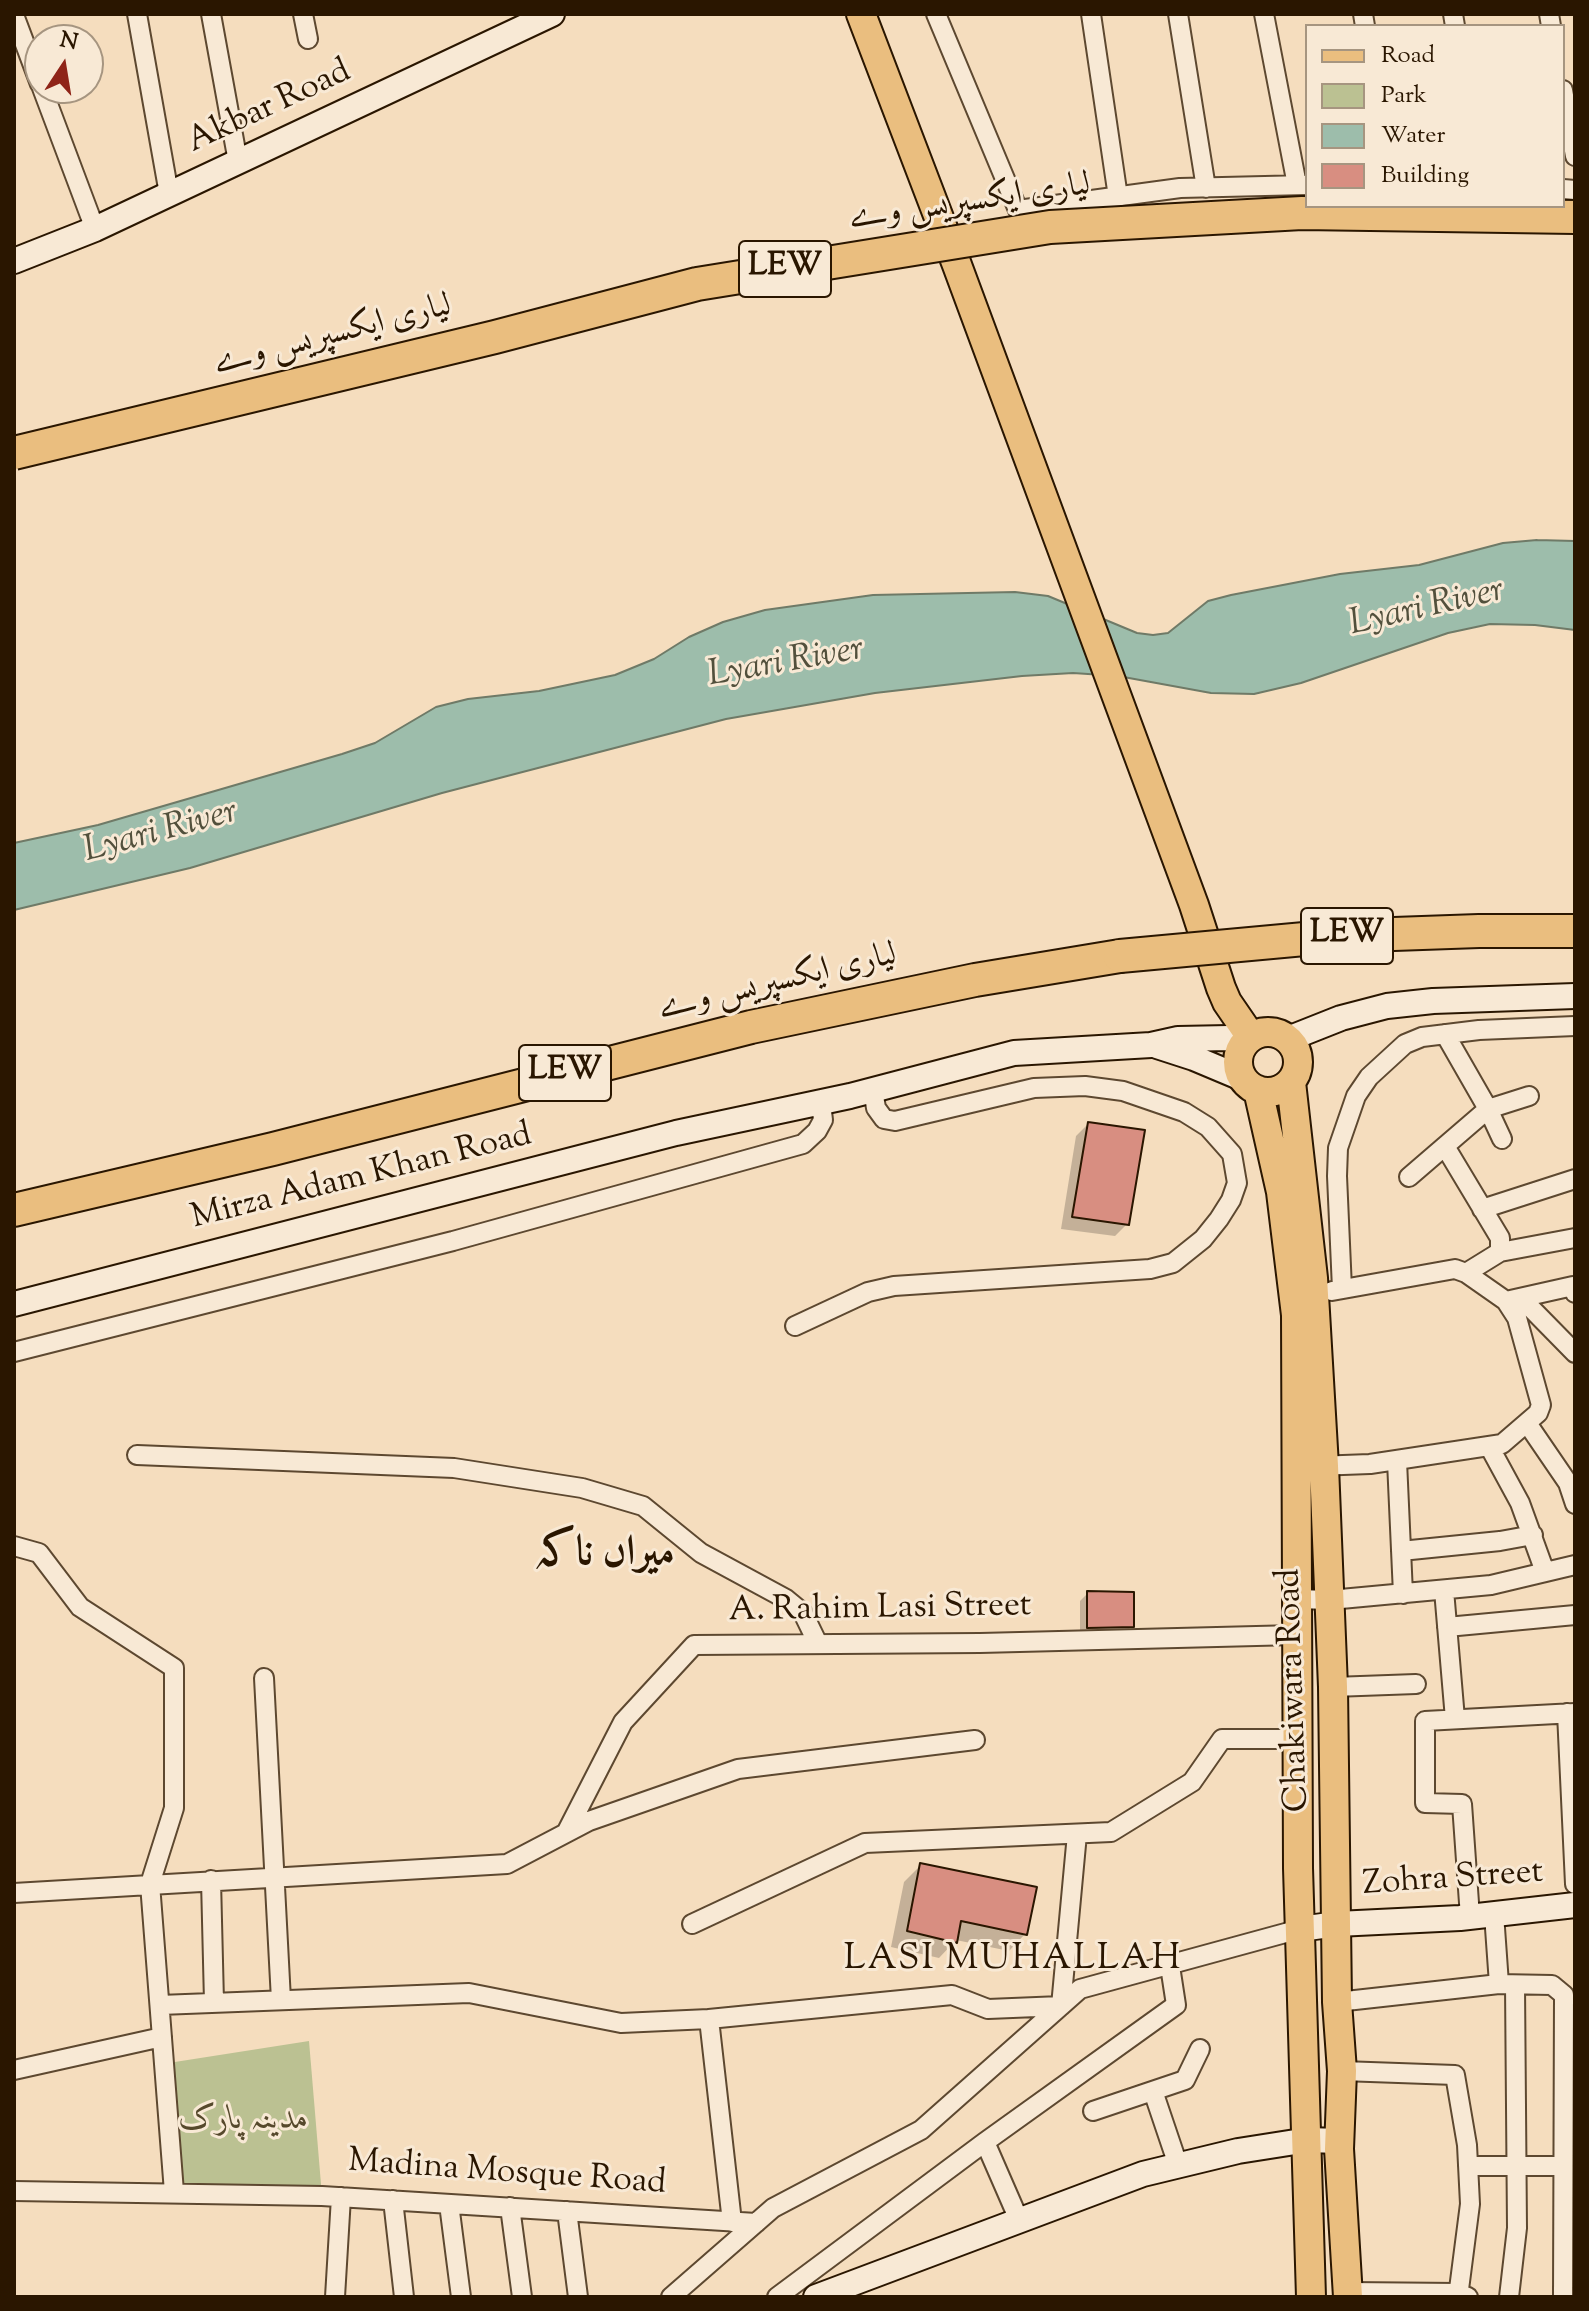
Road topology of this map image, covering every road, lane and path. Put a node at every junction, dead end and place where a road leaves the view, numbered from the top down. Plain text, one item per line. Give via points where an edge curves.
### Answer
1 (137, 14) edge
2 (211, 14) edge
3 (303, 14) edge
4 (552, 14) edge
5 (861, 14) edge
6 (936, 14) edge
7 (1091, 14) edge
8 (1178, 14) edge
9 (1264, 14) edge
10 (14, 15) edge
11 (308, 39) dead end
12 (24, 41) edge
13 (1568, 97) edge
14 (48, 104) edge
15 (1575, 156) edge
16 (238, 162) junction
17 (1302, 185) edge
18 (1206, 188) junction
19 (169, 194) junction
20 (1118, 197) junction
21 (1575, 217) edge
22 (95, 229) junction
23 (14, 261) edge
24 (14, 453) edge
25 (1575, 931) edge
26 (1575, 996) edge
27 (1575, 1026) edge
28 (1445, 1034) junction
29 (1249, 1039) junction
30 (1288, 1039) junction
31 (1151, 1045) junction
32 (1291, 1082) junction
33 (1251, 1085) junction
34 (873, 1090) junction
35 (1529, 1096) dead end
36 (821, 1103) junction
37 (1488, 1109) junction
38 (1502, 1139) dead end
39 (1446, 1148) junction
40 (1409, 1177) dead end
41 (1575, 1179) edge
42 (1482, 1209) junction
43 (14, 1210) edge
44 (1575, 1238) edge
45 (1500, 1252) junction
46 (1466, 1273) junction
47 (1342, 1289) junction
48 (1575, 1293) edge
49 (1304, 1294) junction
50 (1513, 1300) junction
51 (14, 1304) edge
52 (795, 1326) dead end
53 (14, 1352) edge
54 (1575, 1353) edge
55 (1527, 1423) junction
56 (1489, 1446) junction
57 (137, 1455) dead end
58 (1397, 1461) junction
59 (1311, 1467) junction
60 (1575, 1504) edge
61 (1533, 1535) junction
62 (14, 1546) edge
63 (1401, 1551) junction
64 (1575, 1565) edge
65 (1545, 1572) junction
66 (1444, 1590) junction
67 (1403, 1594) junction
68 (1297, 1599) junction
69 (1330, 1600) junction
70 (1575, 1615) edge
71 (1447, 1627) junction
72 (1296, 1635) junction
73 (818, 1644) junction
74 (264, 1678) dead end
75 (1416, 1684) dead end
76 (1333, 1687) junction
77 (1571, 1713) edge
78 (1455, 1719) junction
79 (1297, 1739) junction
80 (975, 1740) dead end
81 (566, 1833) junction
82 (1077, 1834) junction
83 (277, 1876) junction
84 (211, 1880) junction
85 (150, 1884) junction
86 (1575, 1884) edge
87 (14, 1893) edge
88 (1575, 1905) edge
89 (1482, 1916) junction
90 (692, 1924) dead end
91 (1337, 1924) junction
92 (1300, 1929) junction
93 (1170, 1966) junction
94 (1507, 1984) junction
95 (281, 2000) junction
96 (214, 2002) junction
97 (1337, 2002) junction
98 (160, 2005) junction
99 (1061, 2006) junction
100 (709, 2019) junction
101 (162, 2037) junction
102 (1200, 2049) dead end
103 (14, 2070) edge
104 (1342, 2071) junction
105 (1153, 2091) junction
106 (1093, 2111) dead end
107 (1308, 2140) junction
108 (1339, 2141) junction
109 (985, 2142) junction
110 (1178, 2165) junction
111 (1468, 2166) junction
112 (1563, 2166) junction
113 (1516, 2167) junction
114 (14, 2191) edge
115 (174, 2192) junction
116 (341, 2197) junction
117 (393, 2200) junction
118 (449, 2204) junction
119 (510, 2207) junction
120 (567, 2211) junction
121 (1019, 2220) junction
122 (732, 2222) junction
123 (756, 2223) junction
124 (1348, 2294) edge
125 (1462, 2296) edge
126 (335, 2297) edge
127 (404, 2297) edge
128 (461, 2297) edge
129 (522, 2297) edge
130 (578, 2297) edge
131 (671, 2297) edge
132 (777, 2297) edge
133 (816, 2297) edge
134 (1311, 2297) edge
135 (1509, 2297) edge
136 (1563, 2297) edge

1 - 19 street
2 - 16 street
3 - 11 street
4 - 16 main road, Akbar Road
5 - 29 main road via 1227,1002
6 - 20 street via 1018,210
7 - 20 street
8 - 18 street
9 - 17 street
10 - 12 street
13 - 15 street
14 - 22 street
16 - 19 main road, Akbar Road
17 - 18 street
18 - 20 street
19 - 22 main road, Akbar Road
21 - 24 highway, لیاری ایکسپریس وے / LEW, bridge via 1302,213 1050,227 697,284
22 - 23 main road, Akbar Road
25 - 43 highway, لیاری ایکسپریس وے / LEW, bridge via 1323,937 1120,956 975,980 751,1027
26 - 30 main road via 1387,1006
27 - 28 street
28 - 37 street
28 - 47 street via 1405,1044 1356,1096 1338,1148
29 - 30 main road via 1270,1032
29 - 31 main road, Mirza Adam Khan Road via 1178,1039
29 - 33 main road via 1238,1062
30 - 32 main road via 1298,1055
31 - 33 main road, Mirza Adam Khan Road
31 - 34 main road, Mirza Adam Khan Road via 1014,1053
32 - 33 main road via 1275,1091
32 - 49 main road, Chakiwara Road
33 - 49 main road, Chakiwara Road
34 - 36 main road, Mirza Adam Khan Road
34 - 52 street via 876,1108 884,1119 895,1121 1034,1088 1123,1091 1170,1106 1208,1127 1232,1154 1237,1183 1219,1219 1173,1263 1150,1269 894,1286 868,1292
35 - 37 street
36 - 51 main road, Mirza Adam Khan Road via 676,1133
36 - 53 street via 823,1120 803,1144 453,1241
37 - 38 street
37 - 39 street
39 - 40 street
39 - 42 street
41 - 42 street
42 - 45 street via 1500,1238
44 - 45 street
45 - 46 street
46 - 47 street via 1455,1269
46 - 50 street
47 - 49 street
48 - 50 street via 1573,1286
49 - 59 main road, Chakiwara Road
50 - 54 street
50 - 55 street via 1541,1405
55 - 56 street via 1502,1444
55 - 60 street via 1568,1483
56 - 58 street
56 - 61 street
57 - 73 street via 454,1468 582,1488 643,1506 701,1553 786,1599 803,1613
58 - 59 street
58 - 63 street
59 - 68 main road, Chakiwara Road
59 - 69 main road, Chakiwara Road
61 - 63 street
61 - 65 street
62 - 85 street via 39,1553 80,1607 174,1668 174,1808
63 - 67 street
64 - 65 street
65 - 66 street
66 - 67 street
66 - 71 street
67 - 69 street
68 - 69 street
68 - 72 main road, Chakiwara Road
69 - 76 main road, Chakiwara Road
70 - 71 street
71 - 78 street
72 - 73 street, A. Rahim Lasi Street
72 - 79 main road, Chakiwara Road
73 - 81 street, A. Rahim Lasi Street via 694,1645 623,1722
74 - 83 street
75 - 76 street
76 - 91 main road, Chakiwara Road
77 - 78 street
77 - 86 street
78 - 89 street via 1425,1721 1425,1803 1462,1804
79 - 82 street via 1222,1739 1192,1782 1111,1832
79 - 92 main road, Chakiwara Road
80 - 81 street via 738,1769
81 - 83 street via 507,1864
82 - 90 street via 865,1843
82 - 99 street
83 - 84 street
83 - 95 street
84 - 85 street
84 - 96 street
85 - 87 street
85 - 98 street
88 - 89 main road, Zohra Street
89 - 91 main road, Zohra Street
89 - 94 street
91 - 92 main road, Zohra Street
91 - 97 main road, Chakiwara Road
92 - 93 street
92 - 107 main road, Chakiwara Road
93 - 99 street via 1080,1989
93 - 109 street via 1176,2005
94 - 97 street
94 - 112 street via 1552,1985 1564,1995
94 - 113 street
95 - 96 street
95 - 100 street via 469,1993 621,2023
96 - 98 street
97 - 104 main road, Chakiwara Road
98 - 101 street
99 - 100 street via 988,2009 952,1995
99 - 123 street via 921,2130 773,2208
100 - 122 street
101 - 103 street
101 - 115 street
102 - 105 street via 1185,2080
104 - 108 main road, Chakiwara Road
104 - 111 street via 1455,2075
105 - 106 street
105 - 110 street
107 - 108 main road
107 - 110 main road
107 - 134 main road, Chakiwara Road
108 - 124 main road, Chakiwara Road
109 - 121 street
109 - 132 street
110 - 121 main road
111 - 113 street
111 - 125 street
112 - 113 street
112 - 136 street
113 - 135 street via 1517,2228
114 - 115 street, Madina Mosque Road
115 - 116 street, Madina Mosque Road
116 - 117 street, Madina Mosque Road
116 - 126 street
117 - 118 street, Madina Mosque Road
117 - 127 street
118 - 119 street, Madina Mosque Road
118 - 128 street
119 - 120 street, Madina Mosque Road
119 - 129 street
120 - 122 street, Madina Mosque Road
120 - 130 street
121 - 133 main road
122 - 123 street, Madina Mosque Road
123 - 131 street
124 - 125 street

